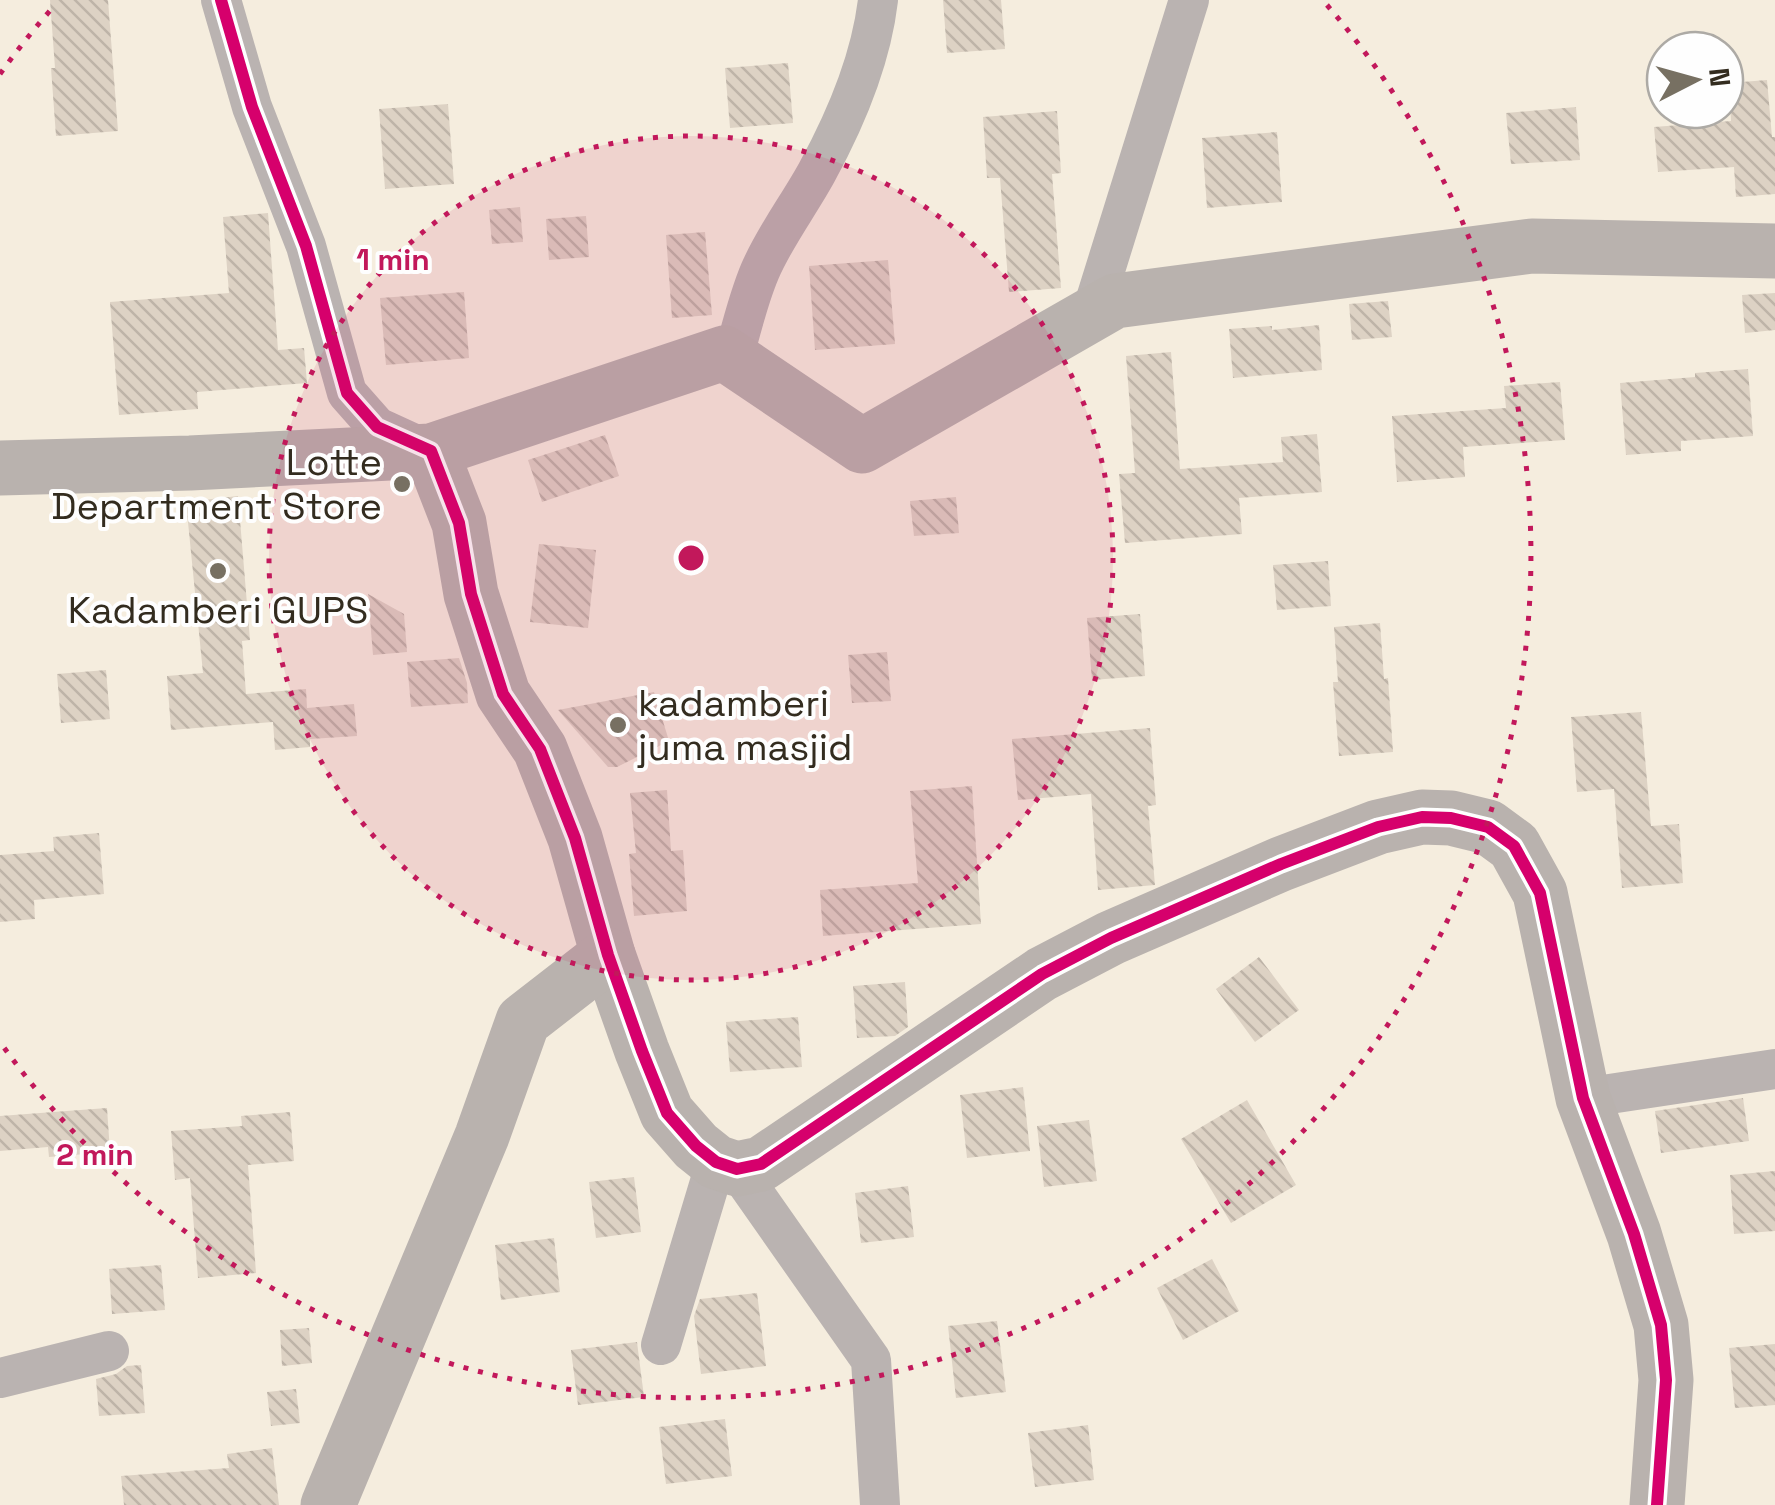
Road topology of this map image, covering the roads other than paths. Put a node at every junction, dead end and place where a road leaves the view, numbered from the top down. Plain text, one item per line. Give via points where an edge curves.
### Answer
1 (221, 0) edge
2 (878, 0) edge
3 (1189, 0) edge
4 (1775, 251) edge
5 (1092, 315) junction
6 (732, 359) junction
7 (431, 451) junction
8 (0, 468) edge
9 (608, 955) junction
10 (1775, 1069) edge
11 (1583, 1098) junction
12 (727, 1165) junction
13 (661, 1344) dead end
14 (109, 1351) dead end
15 (0, 1378) edge
16 (328, 1505) edge
17 (880, 1505) edge
18 (1657, 1505) edge

1 - 7 street via 252,107 306,246 348,393 378,427
2 - 6 street via 862,74 816,174 760,270
3 - 5 street
4 - 5 street via 1532,246 1114,301
5 - 6 street via 862,446
6 - 7 street via 724,353
7 - 8 street
7 - 9 street via 459,522 471,594 504,694 540,749 576,838
9 - 12 street via 667,1113 696,1146
9 - 16 street via 522,1022 482,1136
10 - 11 street
11 - 12 street via 1540,893 1514,846 1488,827 1422,817 1281,864 1111,938 1042,974 761,1164
11 - 18 street via 1661,1325 1666,1380
12 - 13 street
12 - 17 street via 871,1360
14 - 15 street

